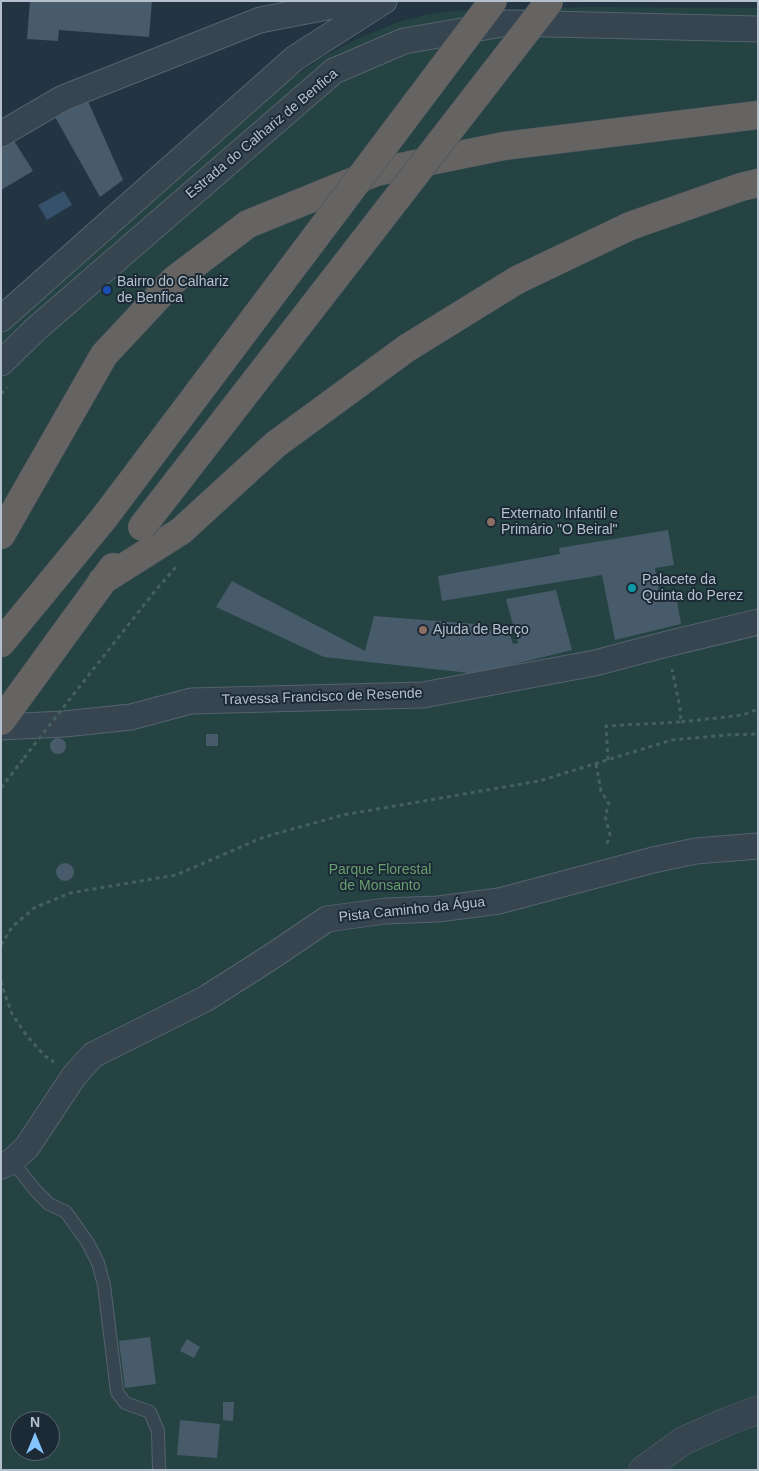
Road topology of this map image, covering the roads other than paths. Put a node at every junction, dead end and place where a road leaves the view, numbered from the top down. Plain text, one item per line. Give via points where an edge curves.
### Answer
1 (358, 1) edge
2 (384, 1) edge
3 (493, 1) edge
4 (550, 1) edge
5 (758, 29) edge
6 (758, 115) edge
7 (1, 134) edge
8 (758, 183) edge
9 (1, 319) edge
10 (1, 363) edge
11 (1, 535) edge
12 (102, 581) junction
13 (758, 622) edge
14 (1, 643) edge
15 (5, 718) edge
16 (758, 846) edge
17 (7, 1164) edge
18 (758, 1410) edge
19 (159, 1470) edge
20 (643, 1470) edge

1 - 7 street via 260,20 63,98
2 - 9 street via 295,58
3 - 14 highway, bridge via 104,518
4 - 12 highway, bridge
5 - 10 street, Estrada do Calhariz de Benfica via 508,22 404,41 334,71 36,328
6 - 11 highway via 504,146 376,172 248,224 174,280 104,355
8 - 12 highway via 630,226 517,280 407,348 276,444 180,531
12 - 15 highway
13 - 15 street, Travessa Francisco de Resende via 595,663 423,695 191,701 131,717 64,724
16 - 17 street, Pista Caminho da Água via 696,851 653,860 499,901 327,919 205,999 93,1055 74,1076 27,1146
17 - 19 lane via 49,1204 66,1212 98,1263 104,1285 117,1392 125,1403 150,1412 158,1431
18 - 20 street via 683,1441

